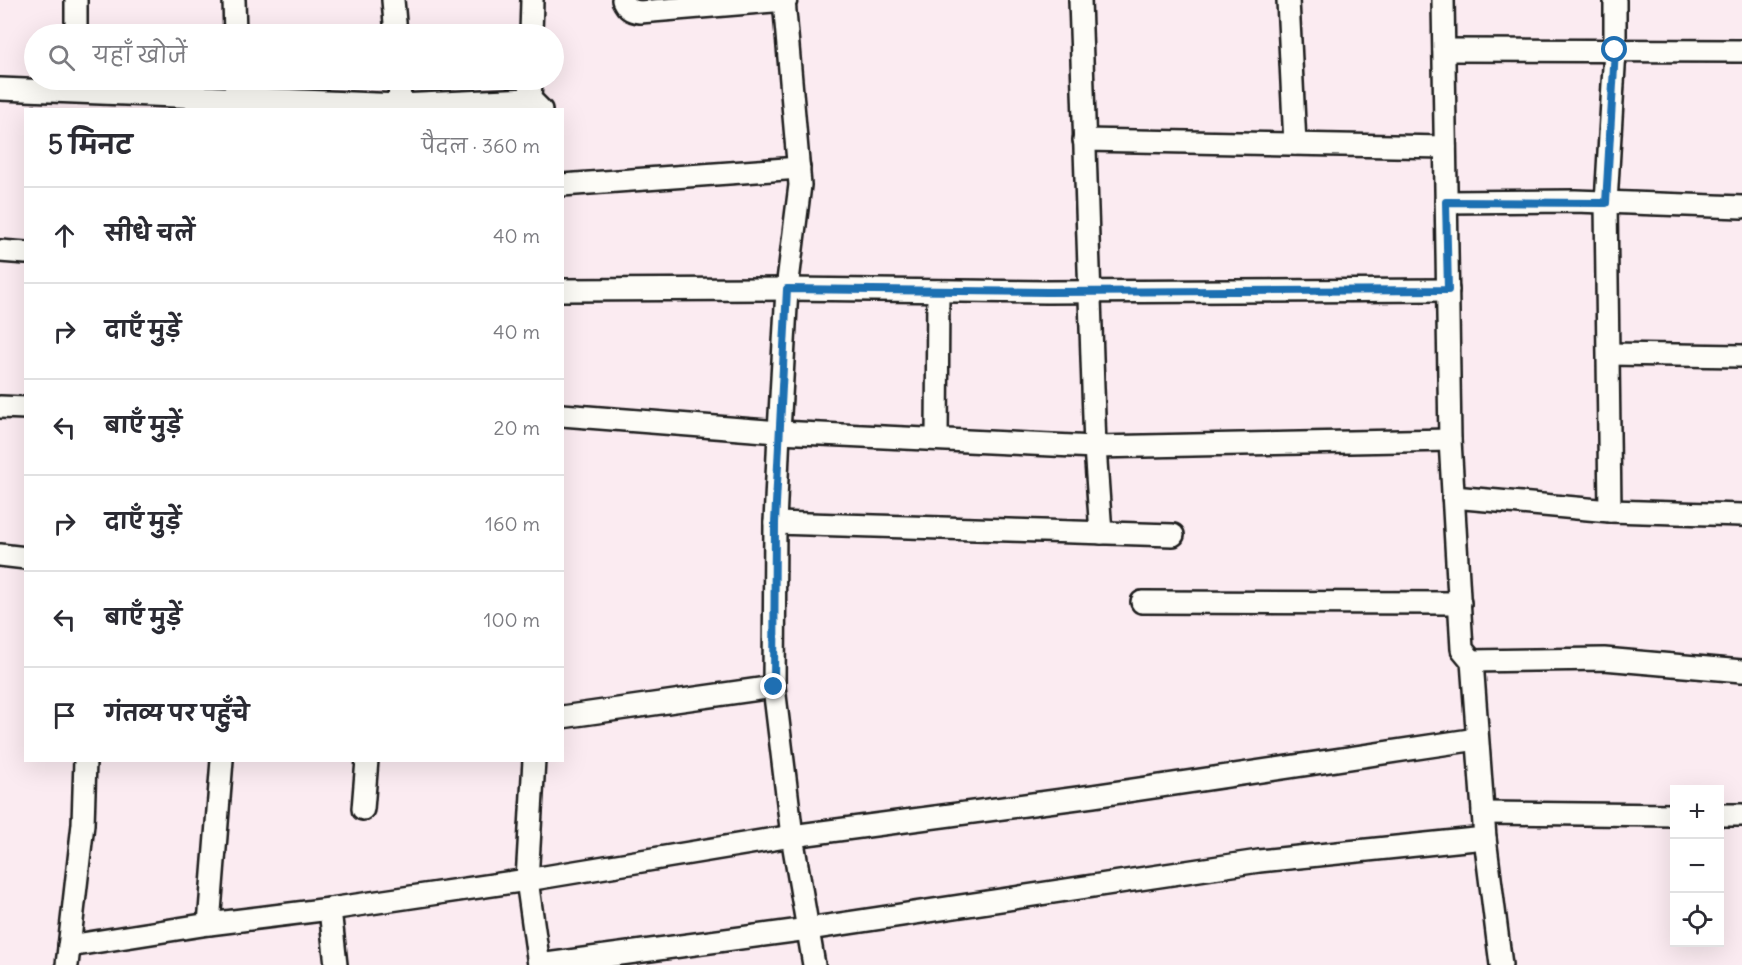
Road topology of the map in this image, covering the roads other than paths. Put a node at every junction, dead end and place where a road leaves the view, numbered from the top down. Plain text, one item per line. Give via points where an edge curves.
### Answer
1 (76, 0) edge
2 (234, 0) edge
3 (393, 0) edge
4 (532, 0) edge
5 (623, 0) edge
6 (785, 0) edge
7 (1080, 0) edge
8 (1288, 0) edge
9 (1443, 0) edge
10 (1615, 0) edge
11 (76, 24) edge
12 (235, 24) edge
13 (395, 24) edge
14 (531, 24) edge
15 (1444, 50) junction
16 (1615, 50) junction
17 (1742, 51) edge
18 (24, 88) edge
19 (0, 89) edge
20 (246, 90) edge
21 (399, 90) edge
22 (534, 96) edge
23 (400, 105) junction
24 (1083, 141) junction
25 (1295, 144) junction
26 (1445, 147) junction
27 (799, 168) junction
28 (564, 185) edge
29 (1446, 202) junction
30 (1606, 203) junction
31 (1742, 207) edge
32 (0, 251) edge
33 (24, 253) edge
34 (787, 289) junction
35 (564, 290) edge
36 (1448, 290) junction
37 (938, 291) junction
38 (1090, 292) junction
39 (1609, 354) junction
40 (1742, 357) edge
41 (0, 406) edge
42 (24, 408) edge
43 (564, 415) edge
44 (779, 432) junction
45 (938, 438) junction
46 (1450, 440) junction
47 (1095, 447) junction
48 (1454, 497) junction
49 (1610, 511) junction
50 (1742, 515) edge
51 (775, 523) junction
52 (1101, 533) junction
53 (1173, 535) dead end
54 (0, 555) edge
55 (24, 558) edge
56 (1142, 602) dead end
57 (1460, 603) junction
58 (1472, 661) junction
59 (1742, 671) edge
60 (774, 687) junction
61 (564, 717) edge
62 (1477, 739) junction
63 (85, 762) edge
64 (222, 762) edge
65 (367, 762) edge
66 (534, 762) edge
67 (363, 809) dead end
68 (1483, 813) junction
69 (1670, 815) edge
70 (1724, 815) edge
71 (1742, 815) edge
72 (792, 836) junction
73 (1485, 838) junction
74 (527, 880) junction
75 (330, 909) junction
76 (209, 924) junction
77 (808, 929) junction
78 (68, 956) edge
79 (336, 965) edge
80 (539, 965) edge
81 (814, 965) edge
82 (1501, 965) edge

1 - 11 street
2 - 12 street
3 - 13 street
4 - 14 street
5 - 6 street via 626,8 640,12
6 - 27 street
7 - 24 street
8 - 25 street
9 - 15 street
10 - 16 street
15 - 16 street
15 - 26 street
16 - 17 street
16 - 30 street
18 - 19 street
20 - 23 street
21 - 23 street
22 - 23 street
24 - 25 street
24 - 38 street
25 - 26 street
26 - 29 street
27 - 28 street
27 - 34 street
29 - 30 street
29 - 36 street
30 - 31 street
30 - 39 street
32 - 33 street
34 - 35 street
34 - 37 street
34 - 44 street
36 - 38 street
36 - 46 street
37 - 38 street
37 - 45 street
38 - 47 street
39 - 40 street
39 - 49 street
41 - 42 street
43 - 44 street
44 - 45 street
44 - 51 street
45 - 47 street
46 - 47 street
46 - 48 street
47 - 52 street
48 - 49 street
48 - 57 street
49 - 50 street
51 - 52 street
51 - 60 street
52 - 53 street
54 - 55 street
56 - 57 street
57 - 58 street via 1462,649
58 - 59 street via 1604,659
58 - 62 street
60 - 61 street
60 - 72 street
62 - 68 street
62 - 72 street
63 - 78 street
64 - 76 street
65 - 67 street
66 - 74 street
68 - 69 street
68 - 73 street
70 - 71 street
72 - 74 street
72 - 77 street
73 - 77 street via 1259,861
73 - 82 street
74 - 75 street
74 - 80 street
75 - 76 street
75 - 79 street
76 - 78 street
77 - 80 street
77 - 81 street

